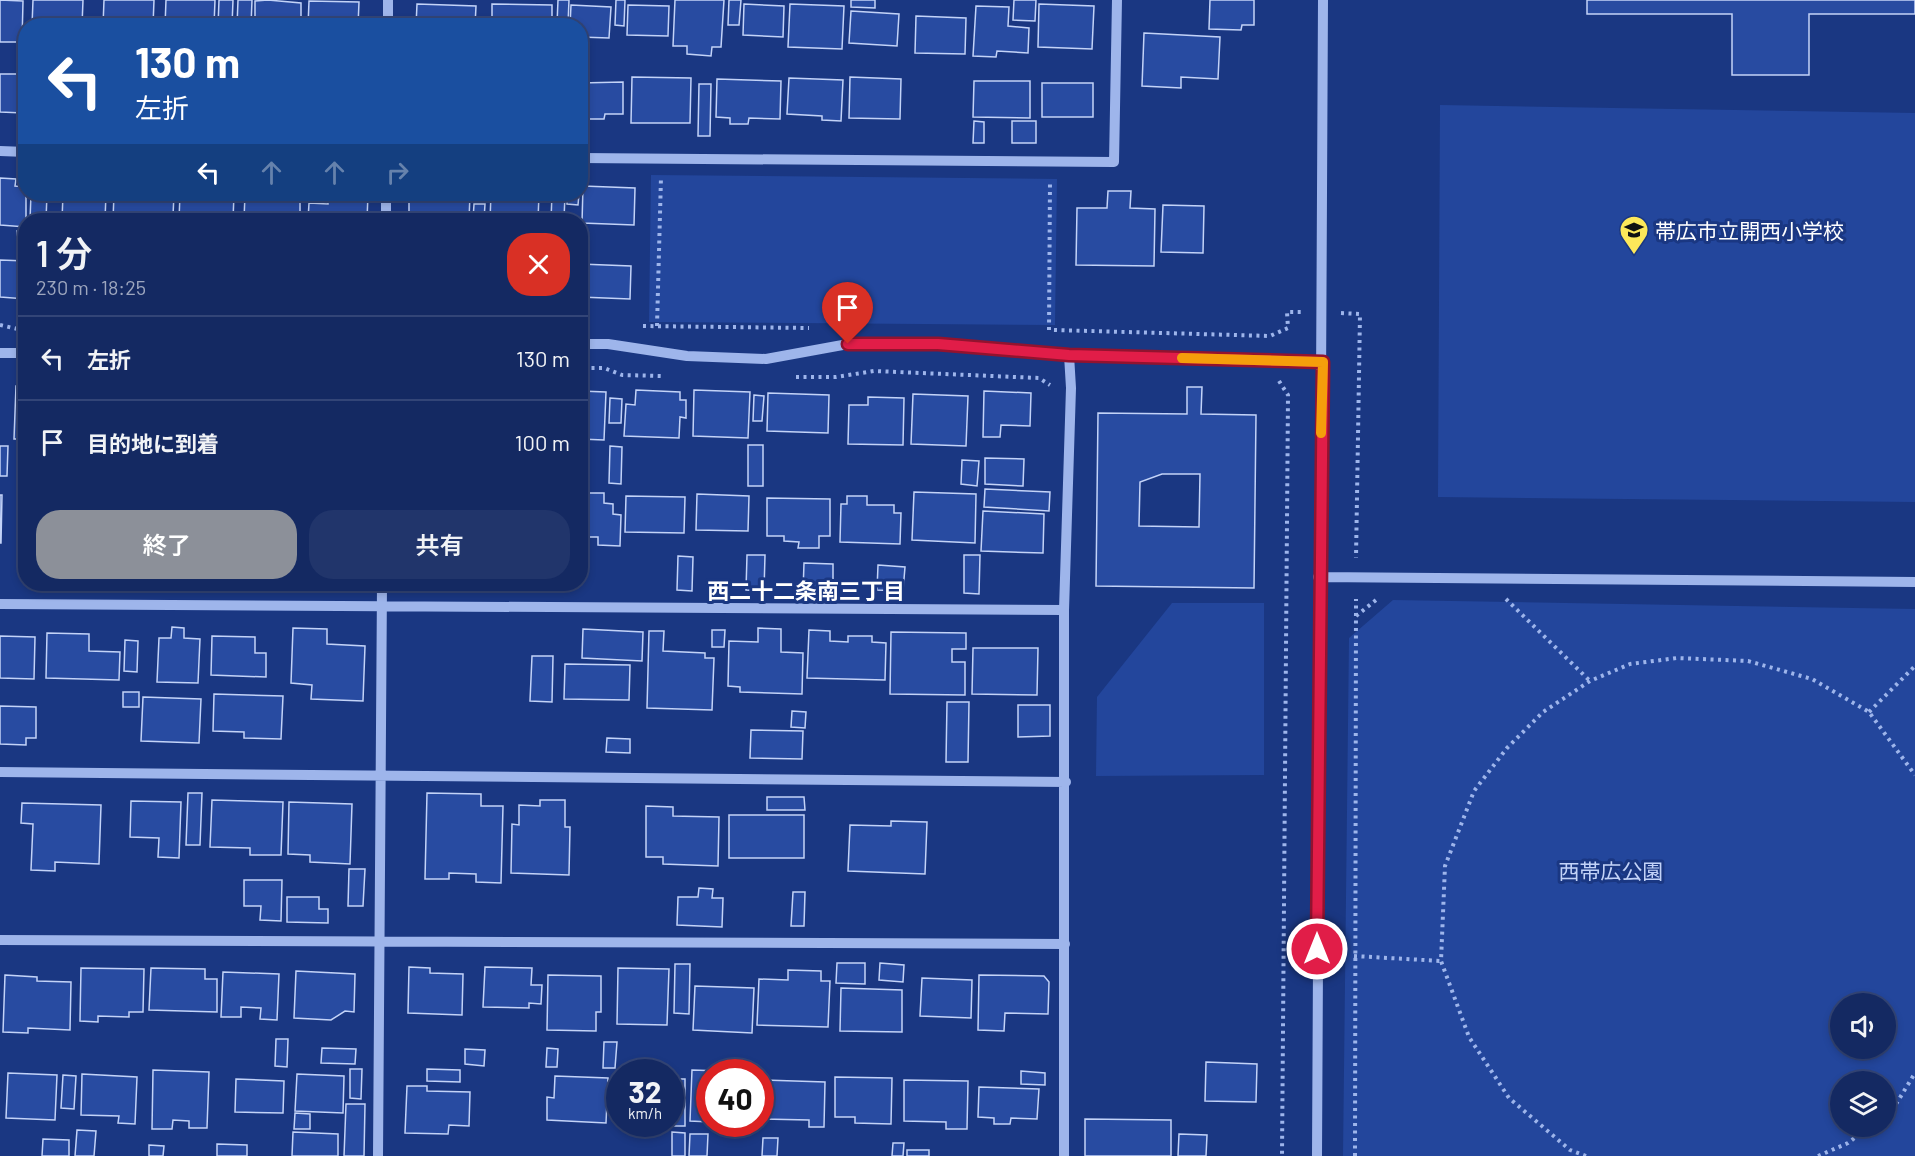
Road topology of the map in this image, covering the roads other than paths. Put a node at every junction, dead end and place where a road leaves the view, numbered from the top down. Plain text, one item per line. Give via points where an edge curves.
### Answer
1 (388, 0) edge
2 (1117, 0) edge
3 (1323, 0) edge
4 (388, 18) edge
5 (0, 152) edge
6 (18, 152) edge
7 (588, 158) edge
8 (588, 344) edge
9 (0, 353) edge
10 (18, 353) edge
11 (1069, 355) junction
12 (1323, 362) junction
13 (1318, 577) junction
14 (1915, 582) edge
15 (382, 591) edge
16 (0, 604) edge
17 (382, 607) junction
18 (1064, 610) junction
19 (0, 772) edge
20 (379, 776) junction
21 (1066, 782) junction
22 (0, 940) edge
23 (380, 943) junction
24 (1065, 944) junction
25 (378, 1156) edge
26 (1064, 1156) edge
27 (1317, 1156) edge

1 - 4 street
2 - 7 street via 1114,162
3 - 12 street
5 - 6 street
8 - 11 street via 687,356 766,359 848,344 938,344
9 - 10 street
11 - 12 street
11 - 18 street
12 - 13 street
13 - 14 street
13 - 27 street
15 - 17 street
16 - 17 street
17 - 18 street
17 - 20 street
18 - 21 street
19 - 20 street
20 - 21 street
20 - 23 street
21 - 24 street
22 - 23 street
23 - 24 street
23 - 25 street
24 - 26 street

